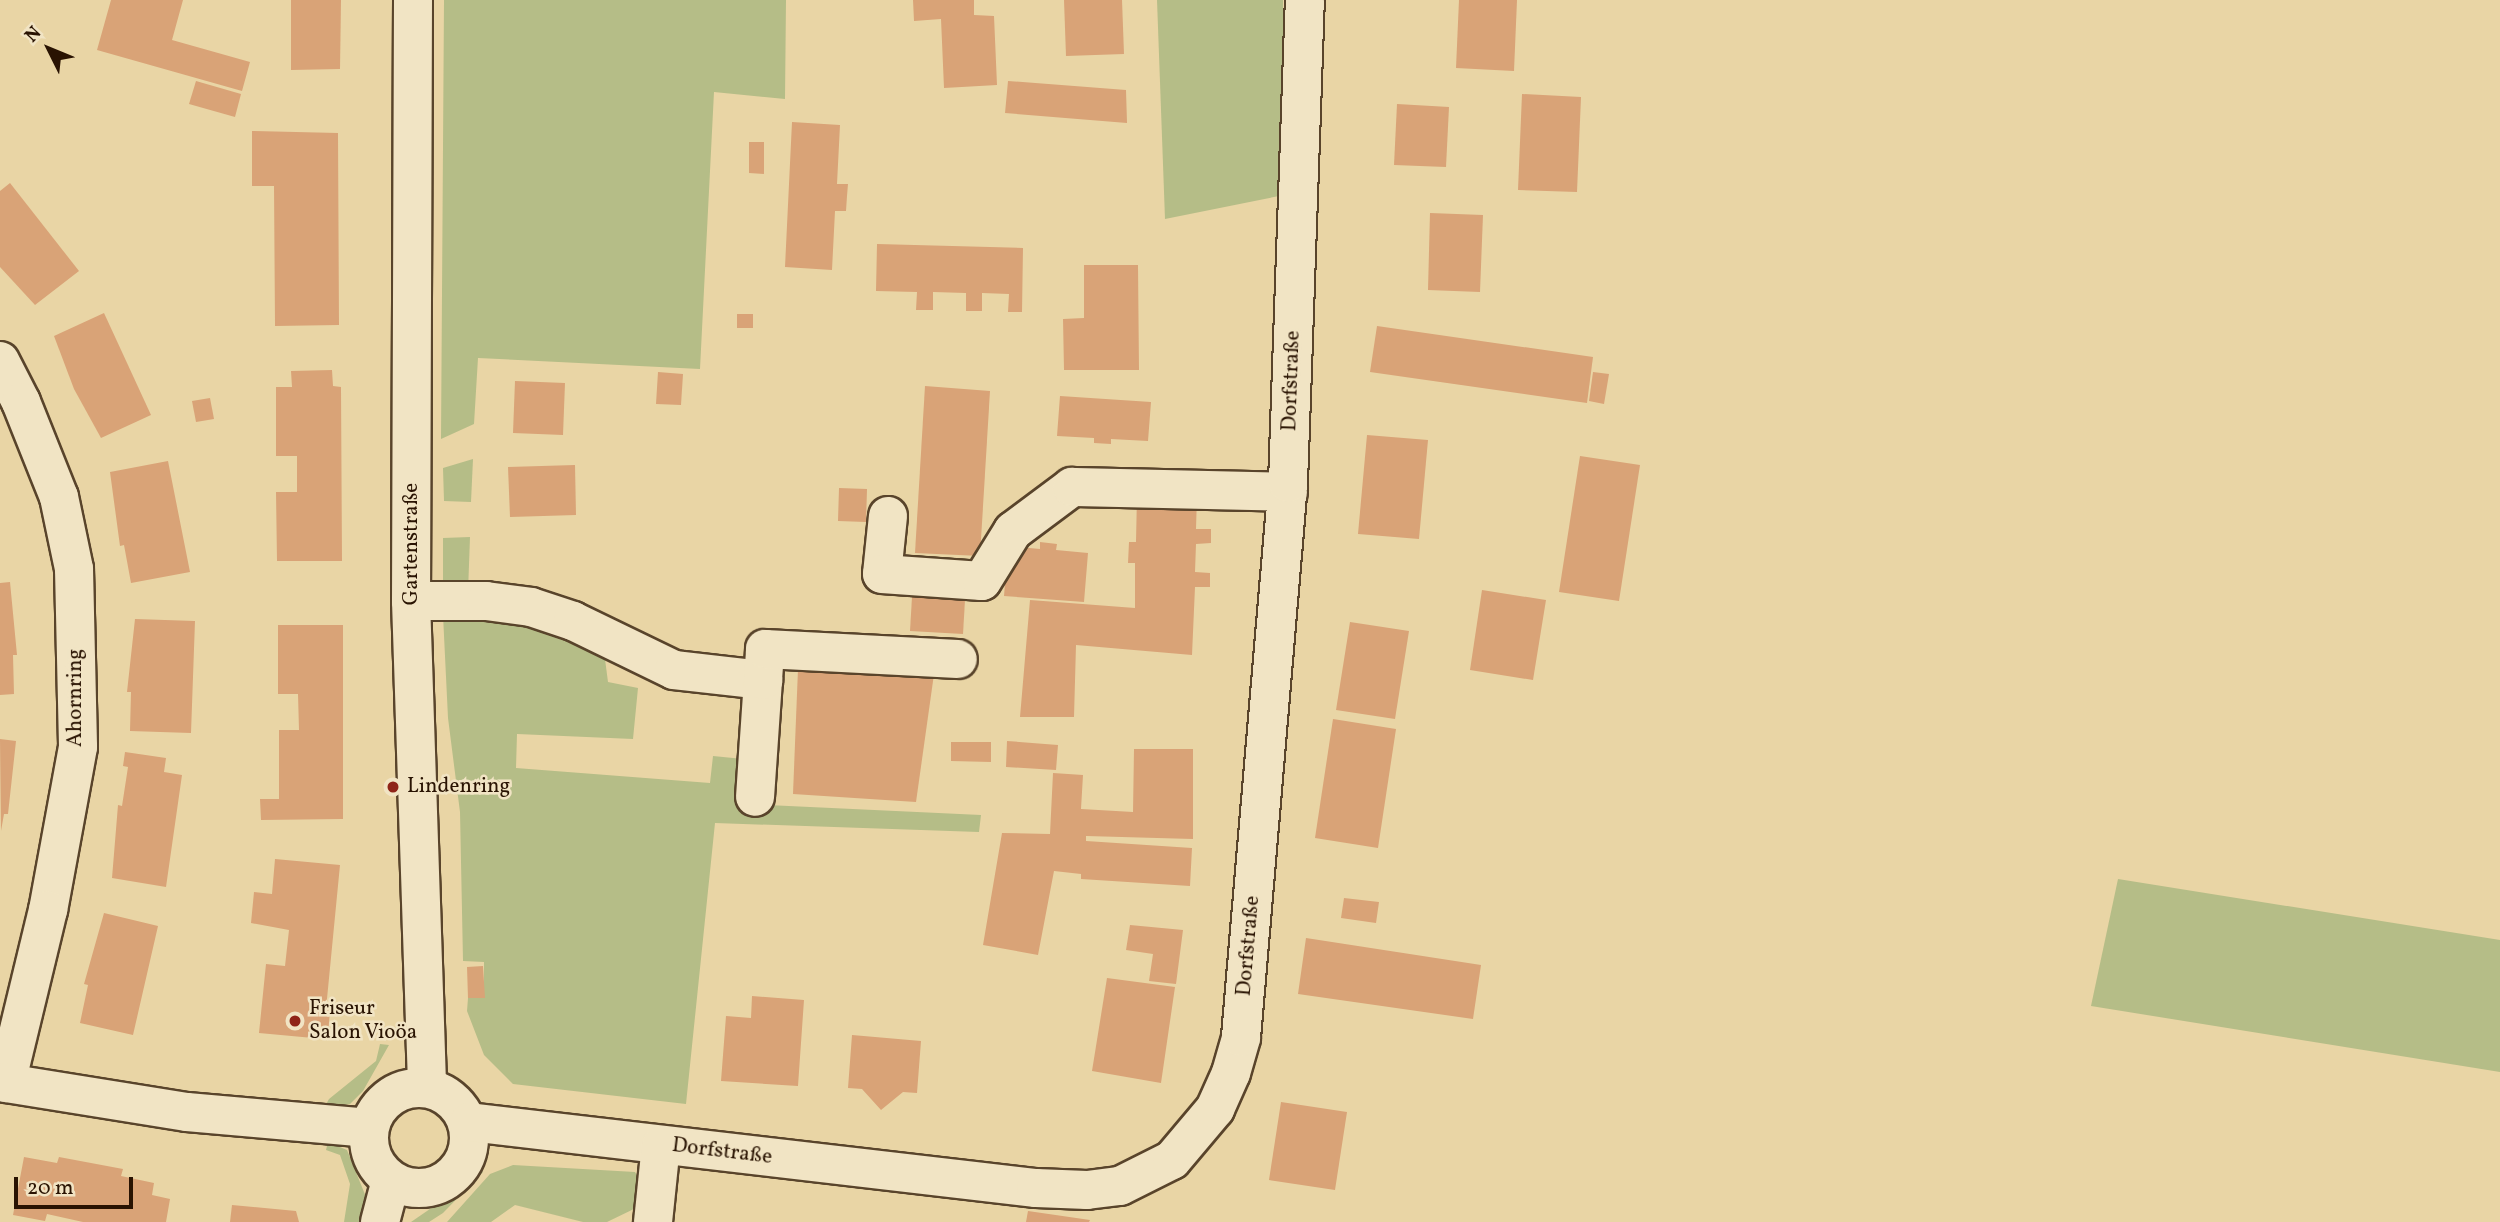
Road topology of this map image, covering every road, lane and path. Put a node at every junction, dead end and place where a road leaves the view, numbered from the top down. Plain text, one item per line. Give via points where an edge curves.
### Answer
1 (413, 0) edge
2 (1305, 0) edge
3 (0, 361) edge
4 (1287, 492) junction
5 (888, 516) dead end
6 (411, 601) junction
7 (958, 659) dead end
8 (764, 680) junction
9 (755, 797) dead end
10 (3, 1082) edge
11 (427, 1088) junction
12 (469, 1122) junction
13 (369, 1128) junction
14 (661, 1145) junction
15 (391, 1180) junction
16 (380, 1222) edge
17 (653, 1222) edge

1 - 6 street, Gartenstraße
2 - 4 street, Dorfstraße
3 - 10 street, Ahornring via 59,497 74,569 78,747 48,910
4 - 5 street via 1072,487 1013,531 982,581 882,574
4 - 14 street, Dorfstraße via 1241,1037 1215,1109 1172,1160 1120,1186 1087,1190
6 - 8 street via 486,600 531,607 573,621 674,670
6 - 11 street, Gartenstraße
7 - 8 street via 765,649
8 - 9 street
10 - 13 street via 187,1112
11 - 12 street via 450,1098
11 - 13 street via 394,1094 377,1109
12 - 14 street, Dorfstraße
12 - 15 street via 467,1153 451,1177 432,1187 411,1188
13 - 15 street via 375,1163
14 - 17 street
15 - 16 street

